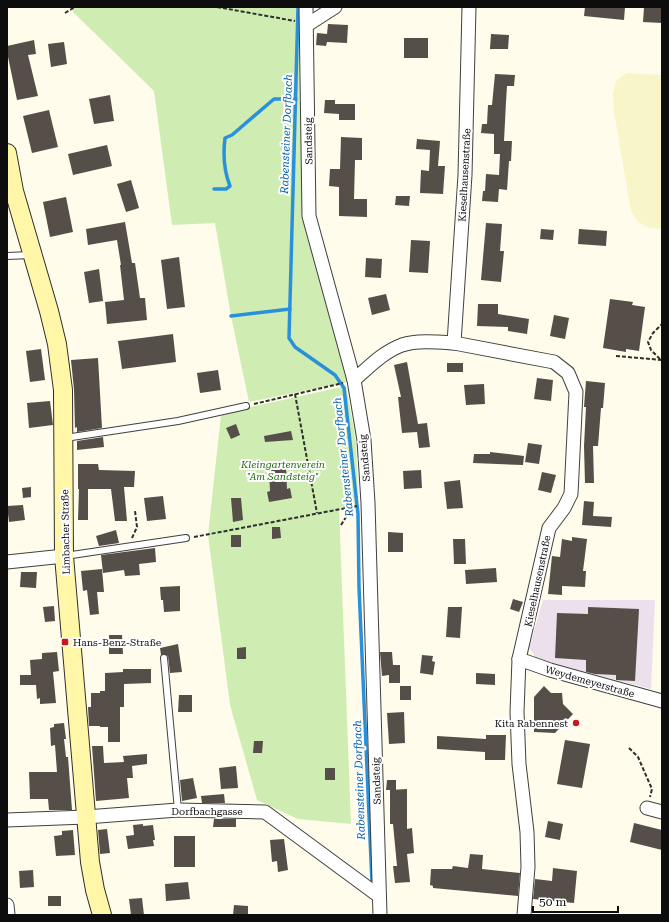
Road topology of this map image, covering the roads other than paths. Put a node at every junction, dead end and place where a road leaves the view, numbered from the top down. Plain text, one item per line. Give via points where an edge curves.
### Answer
1 (306, 7) edge
2 (335, 7) edge
3 (469, 7) edge
4 (301, 23) junction
5 (7, 153) edge
6 (10, 193) edge
7 (32, 255) junction
8 (7, 256) edge
9 (454, 343) junction
10 (352, 381) junction
11 (246, 406) road end
12 (64, 438) junction
13 (186, 538) road end
14 (64, 556) junction
15 (7, 562) edge
16 (164, 658) dead end
17 (519, 658) junction
18 (662, 701) edge
19 (647, 808) road end
20 (178, 810) junction
21 (662, 812) edge
22 (86, 817) junction
23 (7, 820) edge
24 (380, 896) junction
25 (7, 905) edge
26 (8, 915) edge
27 (102, 915) edge
28 (380, 915) edge
29 (524, 915) edge

1 - 4 street, Sandsteig
2 - 4 street
3 - 9 street, Kieselhausenstraße via 465,175
4 - 10 street, Sandsteig via 309,216
5 - 6 street, Limbacher Straße
6 - 7 street, Limbacher Straße
7 - 8 lane
7 - 12 street, Limbacher Straße via 57,344 63,390
9 - 10 street, Kieselhausenstraße via 403,344 381,357
9 - 17 street, Kieselhausenstraße via 554,362 568,373 576,392 571,494 549,528
10 - 24 street, Sandsteig via 364,440 368,503
11 - 12 lane via 178,420
12 - 14 street, Limbacher Straße
13 - 14 lane
14 - 15 street
14 - 22 street, Limbacher Straße
16 - 20 lane
17 - 18 street, Weydemeyerstraße via 550,670
17 - 29 street, Kieselhausenstraße via 519,764 527,832 528,867
19 - 21 street
20 - 22 street, Dorfbachgasse
20 - 24 street, Dorfbachgasse via 264,812
22 - 23 street, Dorfbachgasse
22 - 27 street, Limbacher Straße via 94,890
24 - 28 street, Sandsteig
25 - 26 street

